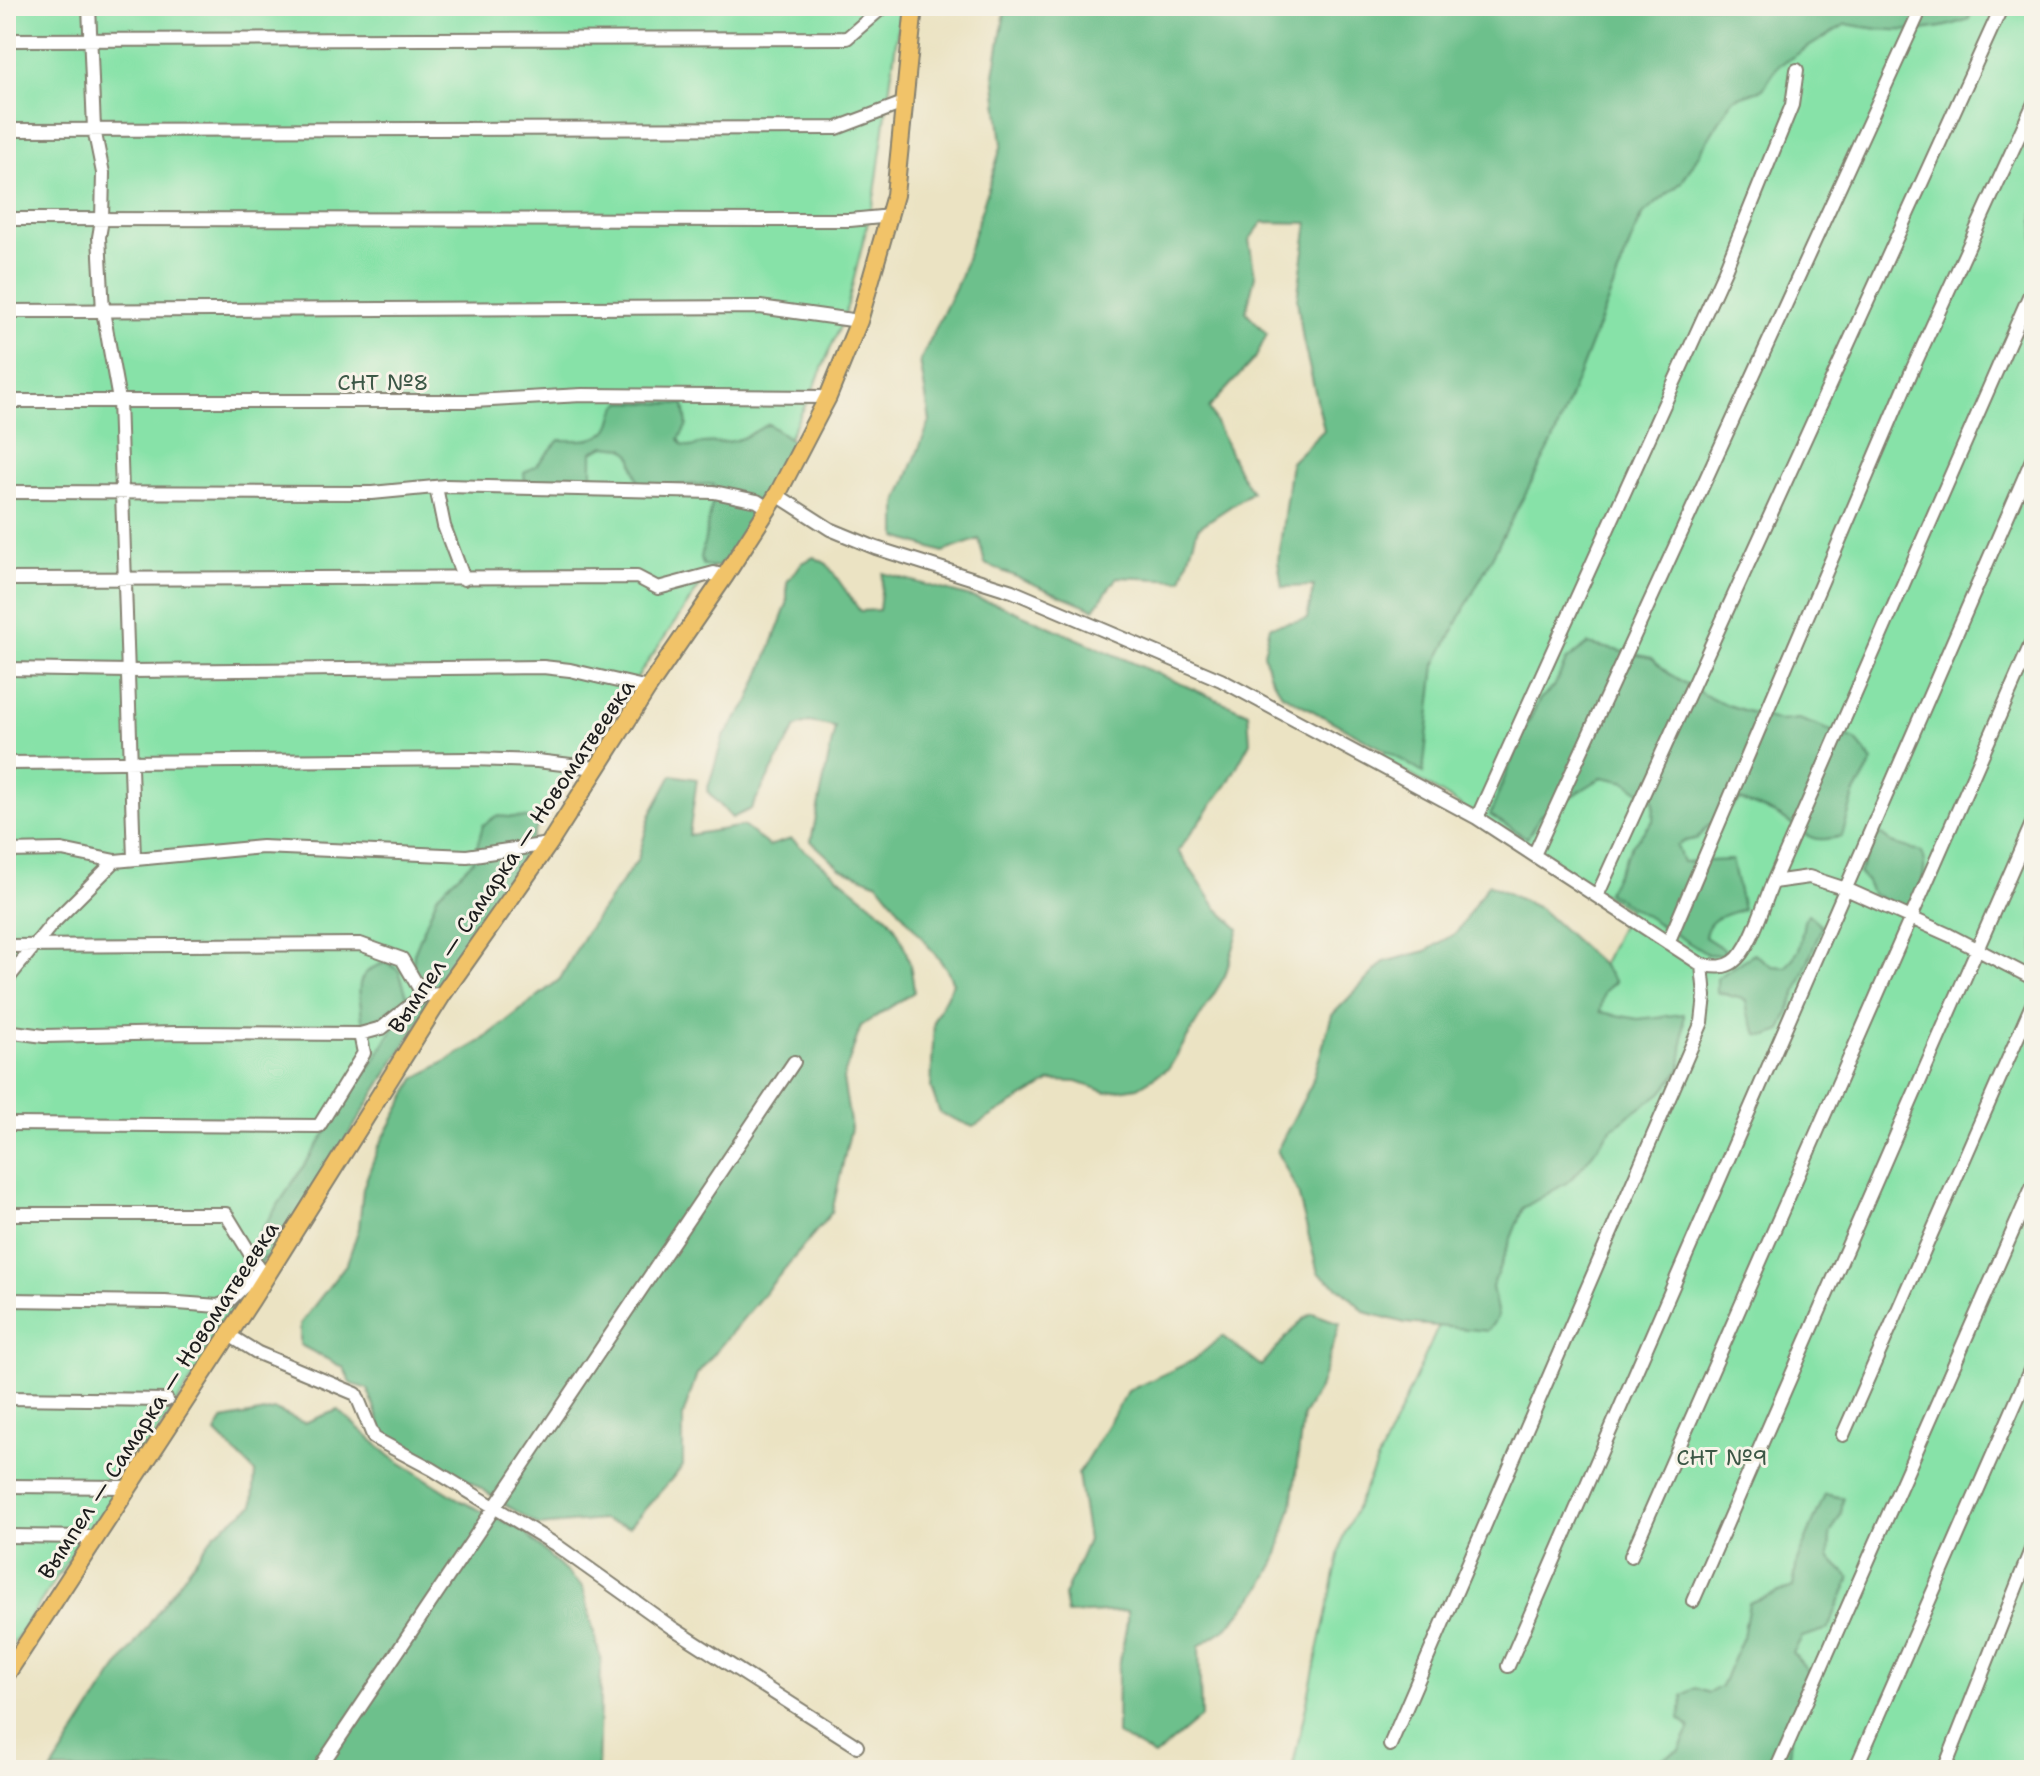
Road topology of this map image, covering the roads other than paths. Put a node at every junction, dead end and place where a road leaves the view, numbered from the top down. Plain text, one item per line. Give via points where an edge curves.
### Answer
1 (89, 6) edge
2 (884, 6) edge
3 (914, 6) edge
4 (2002, 6) edge
5 (1917, 17) dead end
6 (6, 40) edge
7 (90, 40) junction
8 (1797, 70) dead end
9 (906, 102) junction
10 (2034, 103) edge
11 (94, 129) junction
12 (6, 130) edge
13 (891, 216) junction
14 (6, 219) edge
15 (102, 220) junction
16 (2034, 285) edge
17 (6, 311) edge
18 (103, 311) junction
19 (859, 321) junction
20 (828, 397) junction
21 (119, 400) junction
22 (6, 401) edge
23 (2034, 455) edge
24 (436, 487) junction
25 (6, 492) edge
26 (120, 492) junction
27 (772, 501) junction
28 (725, 576) junction
29 (6, 579) edge
30 (124, 579) junction
31 (464, 579) junction
32 (2034, 637) edge
33 (6, 669) edge
34 (129, 671) junction
35 (648, 688) junction
36 (6, 763) edge
37 (132, 764) junction
38 (596, 768) junction
39 (1477, 818) junction
40 (2034, 819) edge
41 (549, 844) junction
42 (6, 851) edge
43 (1534, 855) junction
44 (134, 859) junction
45 (115, 861) junction
46 (1773, 882) junction
47 (1846, 889) junction
48 (1597, 896) junction
49 (1912, 918) junction
50 (1668, 943) junction
51 (6, 946) edge
52 (34, 947) junction
53 (1978, 949) junction
54 (1702, 965) junction
55 (2034, 979) edge
56 (6, 981) edge
57 (443, 994) junction
58 (423, 995) junction
59 (2034, 1000) edge
60 (6, 1031) edge
61 (360, 1034) junction
62 (794, 1062) dead end
63 (6, 1124) edge
64 (2034, 1183) edge
65 (6, 1214) edge
66 (265, 1274) junction
67 (6, 1300) edge
68 (229, 1335) junction
69 (2034, 1361) edge
70 (6, 1398) edge
71 (167, 1400) dead end
72 (1843, 1435) dead end
73 (6, 1486) edge
74 (129, 1487) junction
75 (495, 1508) junction
76 (6, 1536) edge
77 (94, 1537) junction
78 (2034, 1542) edge
79 (1631, 1556) dead end
80 (1693, 1601) dead end
81 (1508, 1666) dead end
82 (7, 1671) edge
83 (1390, 1745) dead end
84 (857, 1746) dead end
85 (318, 1770) edge
86 (1776, 1770) edge
87 (1855, 1770) edge
88 (1944, 1770) edge

1 - 7 street
2 - 7 street via 847,38
3 - 9 main road, Вымпел — Самарка — Новоматвеевка
4 - 48 street
5 - 43 street
6 - 7 street
7 - 11 street
8 - 39 street via 1792,105 1725,270
9 - 11 street via 837,128
9 - 13 main road, Вымпел — Самарка — Новоматвеевка
10 - 50 street via 1913,368
11 - 12 street
11 - 15 street via 103,173
13 - 15 street
13 - 19 main road, Вымпел — Самарка — Новоматвеевка
14 - 15 street
15 - 18 street
16 - 46 street
17 - 18 street
18 - 19 street via 760,307
18 - 21 street
19 - 20 main road, Вымпел — Самарка — Новоматвеевка
20 - 21 street
20 - 27 main road, Вымпел — Самарка — Новоматвеевка
21 - 22 street
21 - 26 street
23 - 47 street
24 - 26 street via 372,493
24 - 27 street via 714,492
24 - 31 street
25 - 26 street
26 - 30 street
27 - 28 main road, Вымпел — Самарка — Новоматвеевка
27 - 39 street via 876,548 1012,591 1221,680
28 - 31 street via 714,573 658,588 637,577
28 - 35 main road, Вымпел — Самарка — Новоматвеевка
29 - 30 street
30 - 31 street
30 - 34 street
32 - 49 street
33 - 34 street
34 - 35 street via 543,667
34 - 37 street
35 - 38 main road, Вымпел — Самарка — Новоматвеевка
36 - 37 street
37 - 38 street via 472,759
37 - 44 street
38 - 41 main road, Вымпел — Самарка — Новоматвеевка
39 - 43 street
40 - 53 street
41 - 44 street via 467,856 262,847
41 - 57 main road, Вымпел — Самарка — Новоматвеевка
42 - 45 street via 62,850
43 - 48 street
44 - 45 street
45 - 52 street
46 - 47 street via 1809,877
46 - 54 street via 1734,962
47 - 49 street
47 - 81 street
48 - 50 street
49 - 53 street
49 - 79 street
50 - 54 street
51 - 52 street
52 - 56 street
52 - 58 street via 360,944 402,959
53 - 55 street
53 - 80 street
54 - 83 street via 1702,1022
57 - 58 street
57 - 66 main road, Вымпел — Самарка — Новоматвеевка
58 - 61 street via 382,1028
59 - 72 street
60 - 61 street via 44,1036
61 - 63 street via 364,1053 319,1126
62 - 75 street
64 - 86 street
65 - 66 street via 226,1214
66 - 67 street via 255,1275 218,1306
66 - 68 main road, Вымпел — Самарка — Новоматвеевка
68 - 74 main road, Вымпел — Самарка — Новоматвеевка
68 - 75 street via 258,1353 356,1394 374,1438
69 - 87 street
70 - 71 street
73 - 74 street
74 - 77 main road, Вымпел — Самарка — Новоматвеевка
75 - 84 street
75 - 85 street
76 - 77 street
77 - 82 main road, Вымпел — Самарка — Новоматвеевка
78 - 88 street

